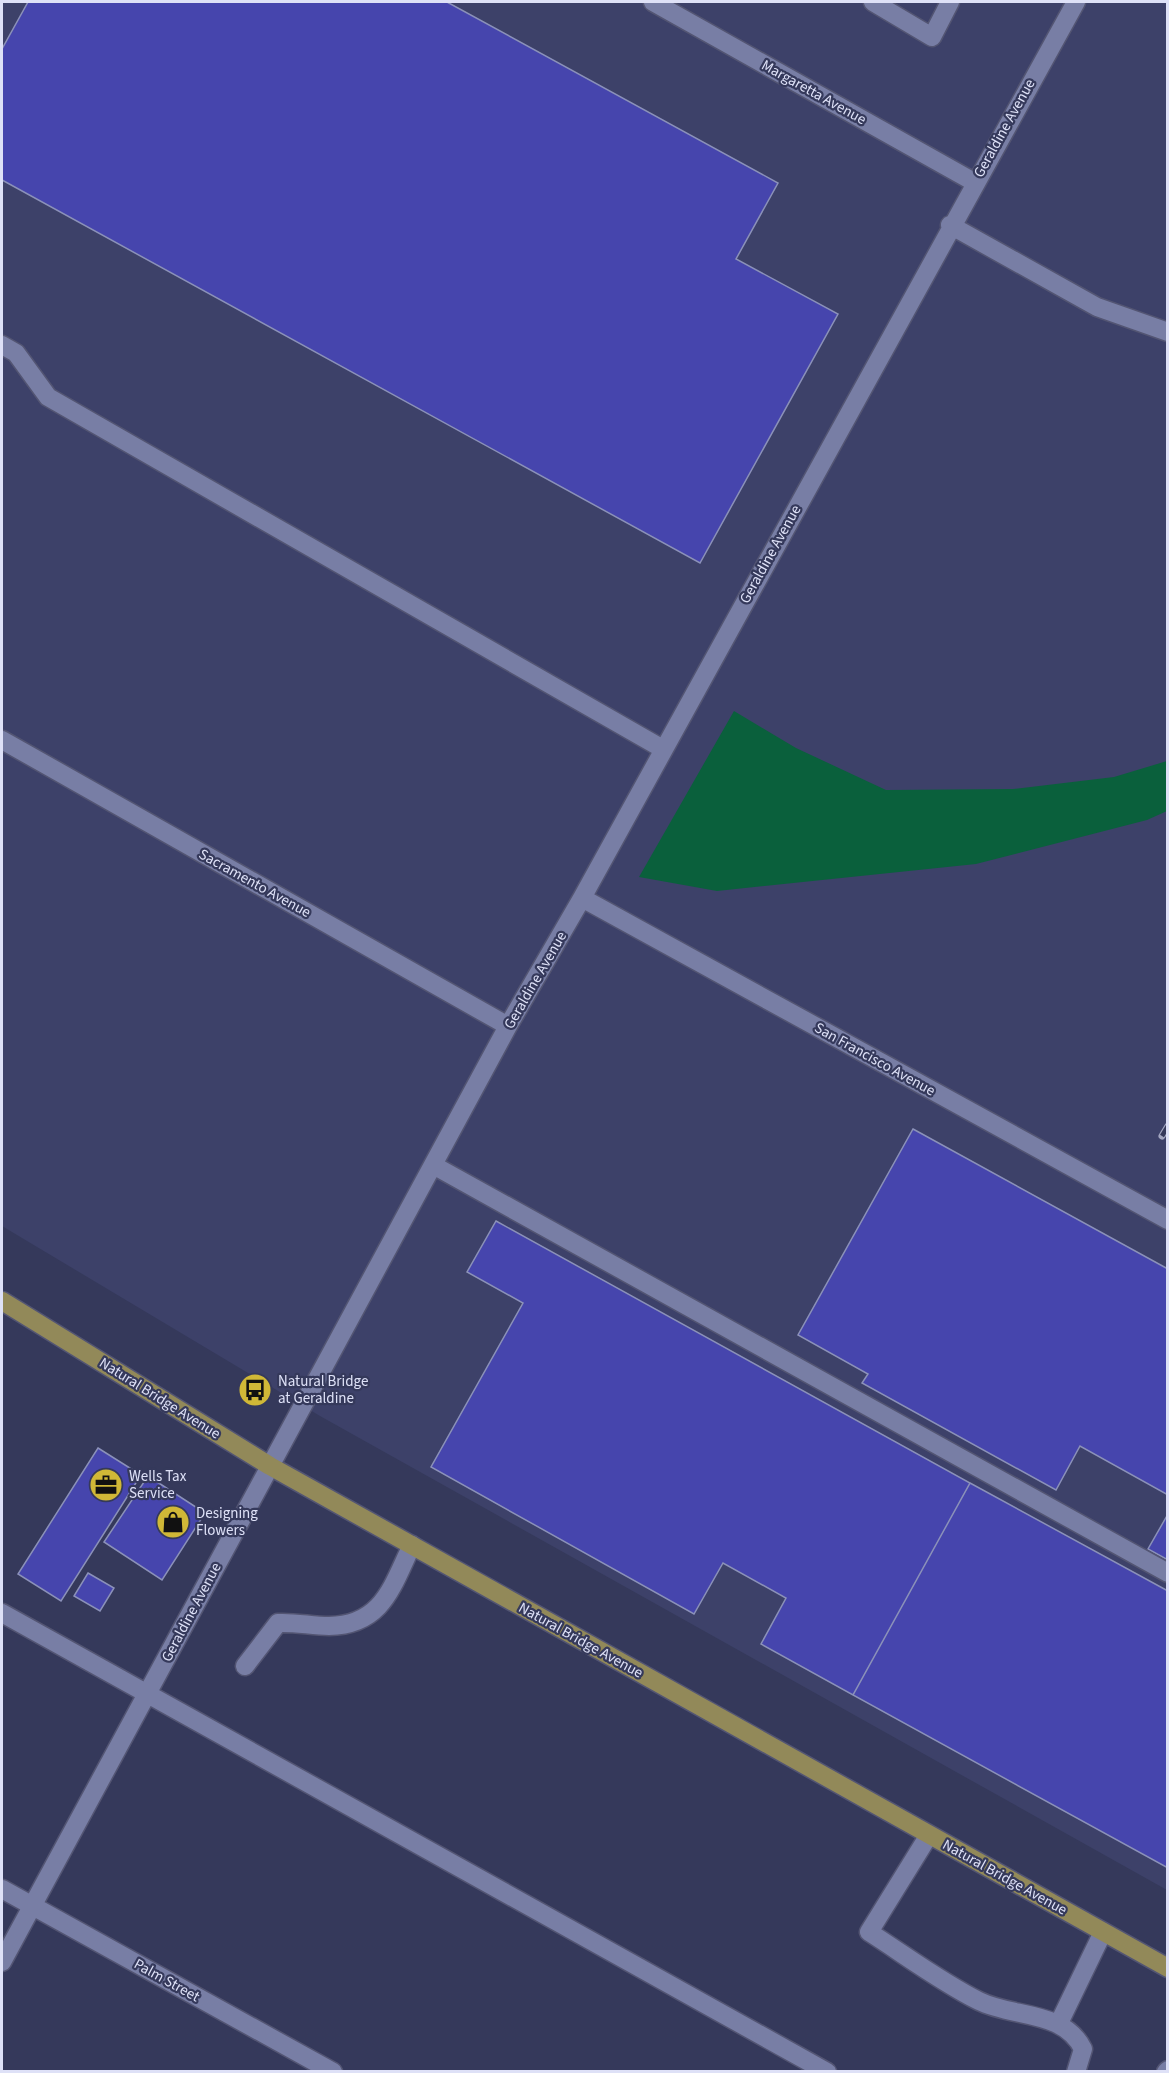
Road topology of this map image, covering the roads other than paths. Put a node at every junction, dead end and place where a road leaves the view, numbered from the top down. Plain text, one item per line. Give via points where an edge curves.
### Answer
1 (653, 2) edge
2 (873, 2) edge
3 (950, 2) edge
4 (1076, 2) edge
5 (975, 182) junction
6 (950, 225) junction
7 (1167, 332) edge
8 (2, 345) edge
9 (2, 740) edge
10 (663, 749) junction
11 (582, 898) junction
12 (508, 1026) junction
13 (433, 1165) junction
14 (1167, 1220) edge
15 (2, 1301) edge
16 (270, 1466) junction
17 (412, 1545) junction
18 (1167, 1573) edge
19 (2, 1613) edge
20 (245, 1666) dead end
21 (147, 1695) junction
22 (929, 1835) junction
23 (2, 1889) edge
24 (32, 1906) junction
25 (1102, 1932) junction
26 (2, 1962) edge
27 (1167, 1968) edge
28 (1059, 2023) junction
29 (333, 2072) edge
30 (827, 2072) edge
31 (1076, 2072) edge

1 - 5 street, Margaretta Avenue
2 - 3 street via 932,37
4 - 5 street, Geraldine Avenue
5 - 6 street, Geraldine Avenue
6 - 7 street via 1098,307
6 - 10 street, Geraldine Avenue
8 - 10 street via 16,352 48,397
9 - 12 street, Sacramento Avenue
10 - 11 street, Geraldine Avenue
11 - 12 street, Geraldine Avenue
11 - 14 street, San Francisco Avenue
12 - 13 street, Geraldine Avenue
13 - 16 street, Geraldine Avenue
13 - 18 street
15 - 16 main road, Natural Bridge Avenue
16 - 17 main road, Natural Bridge Avenue
16 - 21 street, Geraldine Avenue
17 - 20 street via 383,1604 370,1615 338,1625 278,1623
17 - 22 main road, Natural Bridge Avenue
19 - 21 street
21 - 24 street, Geraldine Avenue
21 - 30 street
22 - 25 main road, Natural Bridge Avenue
22 - 28 street via 869,1932 980,2002
23 - 24 street, Palm Street
24 - 26 street, Geraldine Avenue
24 - 29 street, Palm Street
25 - 27 main road, Natural Bridge Avenue
25 - 28 street
28 - 31 street via 1077,2036 1083,2049

